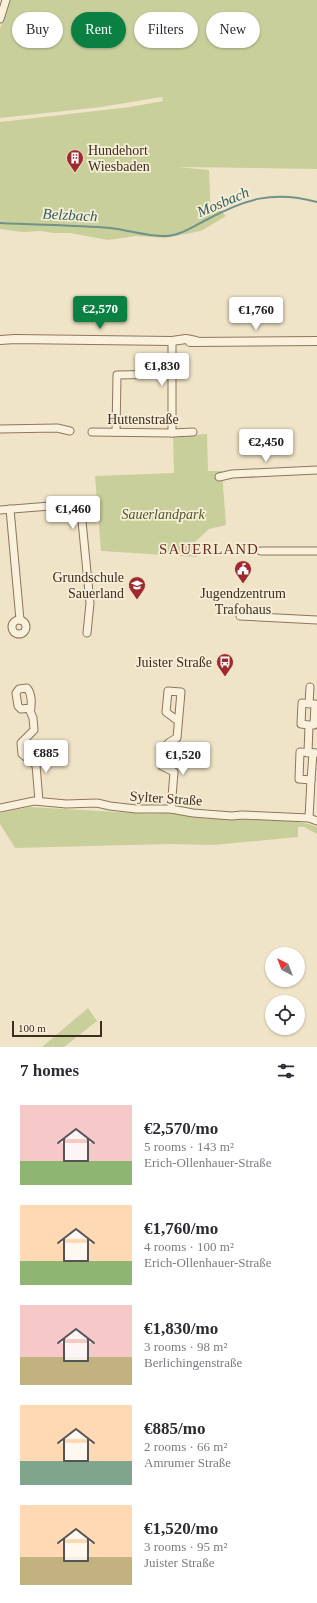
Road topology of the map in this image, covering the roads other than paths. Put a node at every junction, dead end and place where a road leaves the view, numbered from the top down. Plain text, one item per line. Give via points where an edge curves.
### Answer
1 (6, 0) edge
2 (0, 19) edge
3 (0, 340) edge
4 (175, 341) junction
5 (317, 341) edge
6 (172, 374) junction
7 (0, 429) edge
8 (70, 431) dead end
9 (92, 432) dead end
10 (116, 432) junction
11 (193, 432) dead end
12 (172, 433) junction
13 (317, 470) edge
14 (219, 477) dead end
15 (10, 509) junction
16 (0, 510) edge
17 (261, 551) dead end
18 (317, 551) edge
19 (240, 616) dead end
20 (20, 620) dead end
21 (317, 620) edge
22 (88, 632) dead end
23 (310, 687) dead end
24 (309, 704) junction
25 (31, 708) dead end
26 (316, 714) edge
27 (178, 721) dead end
28 (309, 725) junction
29 (313, 753) edge
30 (311, 780) junction
31 (314, 790) edge
32 (39, 801) junction
33 (0, 808) edge
34 (171, 809) junction
35 (309, 818) junction
36 (317, 822) edge

1 - 2 street
3 - 4 street
4 - 5 street
4 - 6 street
6 - 10 street via 117,375
6 - 12 street
7 - 8 street via 57,428
9 - 10 street, Huttenstraße
10 - 12 street, Huttenstraße
11 - 12 street, Huttenstraße
13 - 14 street via 236,473
15 - 16 street
15 - 20 street
15 - 22 street via 75,504 78,506 82,521 90,603
17 - 18 street
19 - 21 street
23 - 24 street
24 - 26 street via 315,704
24 - 28 street via 302,703 302,724
25 - 32 street via 34,730 21,743 22,754 36,766
26 - 28 street via 314,725
27 - 34 street via 177,738 164,746 162,766 174,772
28 - 29 street
29 - 30 street
29 - 30 street via 300,752 299,779
30 - 31 street
31 - 35 street
32 - 33 street, Sylter Straße
32 - 34 street, Sylter Straße via 136,809
34 - 35 street, Sylter Straße via 232,816
35 - 36 street, Sylter Straße

